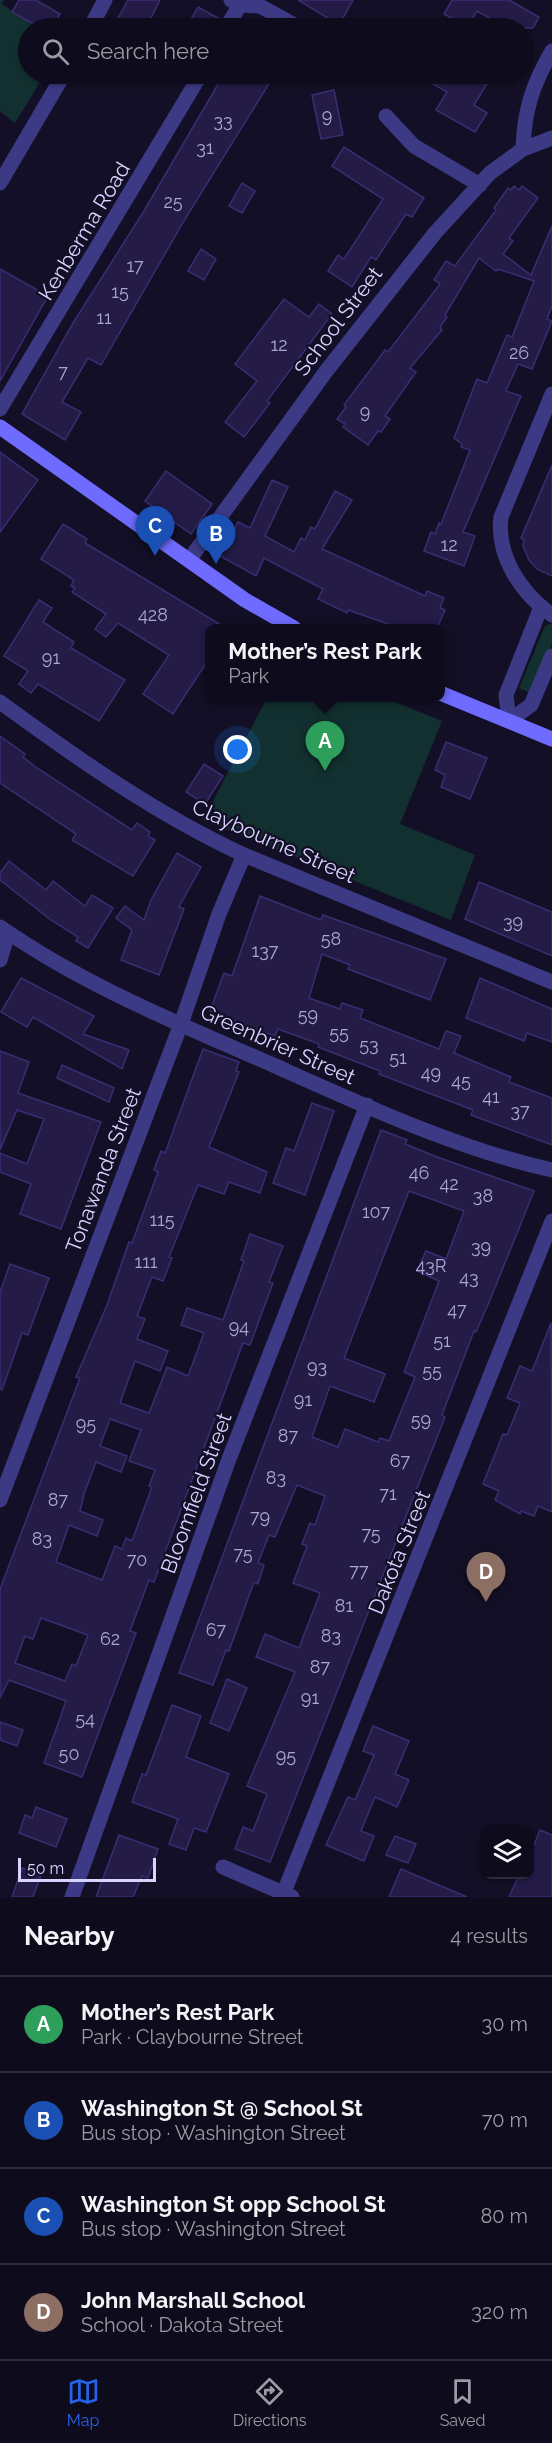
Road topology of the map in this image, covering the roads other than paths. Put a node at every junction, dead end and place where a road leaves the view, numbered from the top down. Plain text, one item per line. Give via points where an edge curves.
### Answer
1 (105, 0) edge
2 (235, 2) edge
3 (95, 18) edge
4 (229, 18) edge
5 (282, 18) edge
6 (552, 51) edge
7 (58, 84) edge
8 (195, 84) edge
9 (386, 116) dead end
10 (552, 138) edge
11 (523, 149) junction
12 (0, 183) edge
13 (480, 185) junction
14 (552, 394) edge
15 (0, 409) edge
16 (0, 427) edge
17 (189, 561) junction
18 (547, 611) edge
19 (287, 624) edge
20 (552, 656) edge
21 (445, 695) edge
22 (0, 702) edge
23 (509, 721) junction
24 (552, 739) edge
25 (244, 855) junction
26 (4, 930) edge
27 (0, 960) edge
28 (552, 982) edge
29 (181, 1024) junction
30 (367, 1105) junction
31 (552, 1170) edge
32 (552, 1221) edge
33 (0, 1500) edge
34 (223, 1868) dead end
35 (286, 1896) edge
36 (72, 1897) edge

1 - 3 street
2 - 4 street
2 - 5 street via 260,6
6 - 11 street via 536,80 524,121
7 - 12 street
8 - 15 street, Kenberma Road
9 - 13 street via 414,146
10 - 11 street, School Street
11 - 13 street, School Street
13 - 17 street, School Street via 394,282
14 - 18 street via 501,517 499,533 502,549 516,576
16 - 17 main road
17 - 19 main road
18 - 23 street via 506,695
20 - 23 street via 531,705
21 - 23 main road
22 - 25 street, Claybourne Street via 112,782 199,834
23 - 24 main road
25 - 28 street, Claybourne Street
25 - 29 street, Tonawanda Street
26 - 27 street
26 - 29 street, Greenbrier Street via 84,979
29 - 30 street, Greenbrier Street
29 - 33 street, Tonawanda Street
30 - 31 street, Greenbrier Street via 486,1152
30 - 36 street, Bloomfield Street via 229,1459
32 - 35 street, Dakota Street
34 - 35 street

